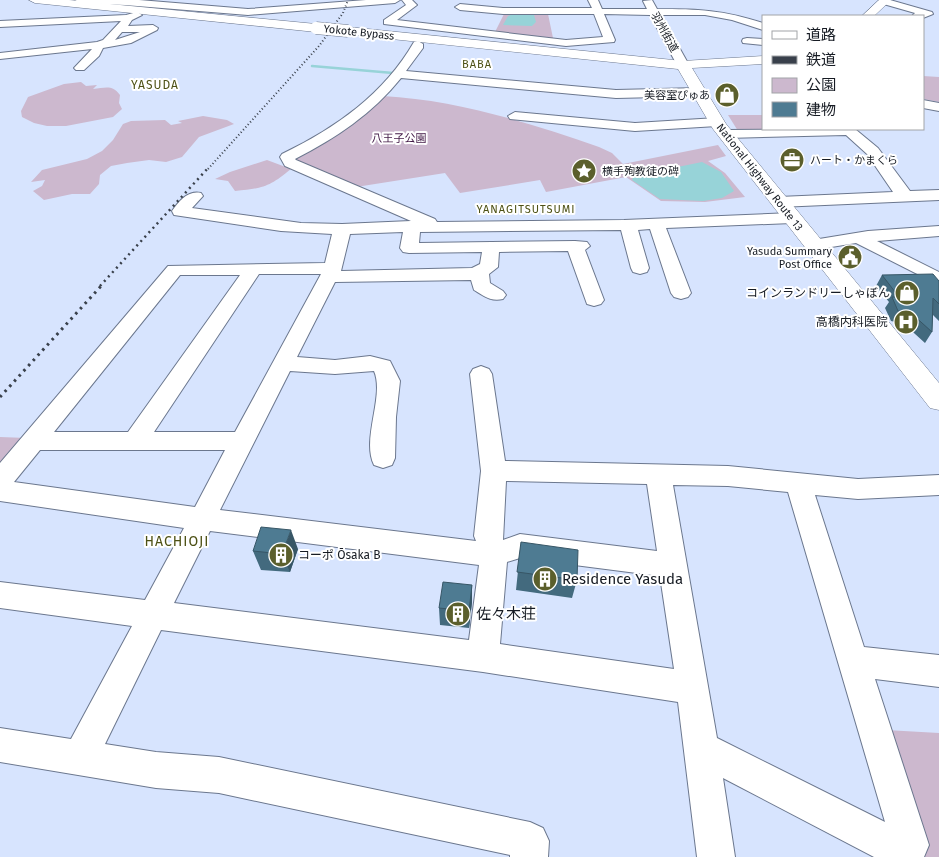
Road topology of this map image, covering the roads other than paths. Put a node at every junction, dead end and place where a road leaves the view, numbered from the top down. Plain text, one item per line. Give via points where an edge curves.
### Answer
1 (35, 0) edge
2 (41, 0) edge
3 (50, 0) edge
4 (105, 0) edge
5 (287, 0) edge
6 (395, 0) edge
7 (407, 0) edge
8 (505, 0) edge
9 (549, 0) edge
10 (593, 0) edge
11 (647, 0) edge
12 (884, 1) edge
13 (77, 2) edge
14 (138, 3) junction
15 (464, 3) edge
16 (154, 4) edge
17 (235, 6) edge
18 (598, 12) junction
19 (654, 12) junction
20 (552, 15) junction
21 (869, 15) edge
22 (922, 15) edge
23 (128, 21) junction
24 (495, 22) junction
25 (0, 24) edge
26 (762, 26) edge
27 (431, 30) junction
28 (143, 35) junction
29 (158, 36) dead end
30 (747, 41) dead end
31 (762, 42) edge
32 (418, 44) dead end
33 (99, 45) junction
34 (0, 56) edge
35 (762, 60) edge
36 (683, 65) junction
37 (80, 68) dead end
38 (398, 74) junction
39 (700, 92) junction
40 (924, 104) edge
41 (939, 107) edge
42 (515, 116) dead end
43 (722, 128) junction
44 (762, 129) edge
45 (807, 130) edge
46 (195, 196) dead end
47 (905, 196) junction
48 (939, 196) edge
49 (786, 210) junction
50 (656, 223) junction
51 (563, 225) junction
52 (628, 225) junction
53 (412, 226) junction
54 (436, 226) junction
55 (498, 226) junction
56 (342, 229) junction
57 (939, 231) edge
58 (859, 238) junction
59 (813, 245) junction
60 (575, 246) junction
61 (495, 247) junction
62 (640, 268) dead end
63 (253, 269) junction
64 (480, 272) junction
65 (331, 273) junction
66 (939, 279) edge
67 (681, 293) dead end
68 (496, 295) dead end
69 (594, 300) dead end
70 (283, 363) junction
71 (481, 374) dead end
72 (939, 402) edge
73 (33, 441) junction
74 (135, 441) junction
75 (242, 441) junction
76 (384, 458) dead end
77 (494, 471) junction
78 (658, 474) junction
79 (0, 481) edge
80 (798, 483) junction
81 (939, 486) edge
82 (0, 492) edge
83 (202, 519) junction
84 (494, 555) junction
85 (673, 565) junction
86 (0, 595) edge
87 (152, 615) junction
88 (483, 656) junction
89 (853, 661) junction
90 (939, 671) edge
91 (693, 688) junction
92 (0, 745) edge
93 (701, 748) junction
94 (80, 758) junction
95 (529, 857) edge
96 (716, 857) edge

1 - 2 highway, Yokote Bypass
2 - 3 street
2 - 13 highway, Yokote Bypass
4 - 14 street
5 - 17 street
6 - 17 street via 314,8
7 - 27 street via 412,5 388,22
8 - 24 street
9 - 20 street
10 - 18 street
11 - 19 street, 羽州街道
12 - 21 highway
12 - 22 street via 928,14
13 - 14 street
13 - 23 street via 74,7
13 - 36 highway, Yokote Bypass, bridge
14 - 16 street
15 - 24 street
15 - 27 street
16 - 17 street
18 - 19 street
18 - 20 street
18 - 24 street via 610,40 558,38
19 - 26 street via 705,12
19 - 36 street, 羽州街道
20 - 24 street
23 - 25 street via 61,27
23 - 28 street via 153,28
23 - 33 street via 108,42
24 - 27 street
28 - 29 street
28 - 33 street
30 - 31 street
32 - 38 street
33 - 34 street
33 - 37 street via 95,54
35 - 36 highway, Yokote Bypass
36 - 39 highway, National Highway Route 13
38 - 39 street via 616,94
38 - 54 street via 371,105 323,140 287,157 290,163
39 - 43 highway, National Highway Route 13
40 - 41 street
42 - 43 street via 635,127 657,121
43 - 44 street
43 - 49 highway, National Highway Route 13
45 - 47 street via 854,133 872,151
46 - 56 street via 180,211 276,225
47 - 48 street
47 - 49 street
49 - 50 street
49 - 59 highway, National Highway Route 13
50 - 52 street
50 - 67 street
51 - 52 street
51 - 55 street
51 - 60 street
52 - 62 street
53 - 54 street
53 - 56 street
53 - 61 street via 409,248
54 - 55 street
55 - 61 street
56 - 65 street
57 - 58 street
58 - 59 street
58 - 66 street
59 - 72 highway, National Highway Route 13
60 - 61 street
60 - 69 street
61 - 64 street via 489,267
63 - 65 street
63 - 73 street via 174,270
63 - 74 street
64 - 65 street
64 - 68 street via 481,286
65 - 70 street
70 - 75 street
70 - 76 street via 337,367 372,363 382,366 389,380 384,417
71 - 77 street
73 - 74 street
73 - 79 street
74 - 75 street
75 - 83 street
77 - 78 street
77 - 84 street via 488,536
78 - 80 street
78 - 85 street
80 - 81 street via 858,489
80 - 89 street
82 - 83 street
83 - 84 street
83 - 87 street
84 - 85 street via 520,546
84 - 88 street
85 - 91 street
86 - 87 street
87 - 88 street
87 - 94 street
88 - 91 street
89 - 90 street
89 - 93 street via 910,845 878,840
91 - 93 street
92 - 94 street
93 - 96 street
94 - 95 street via 156,770 219,775 530,841

